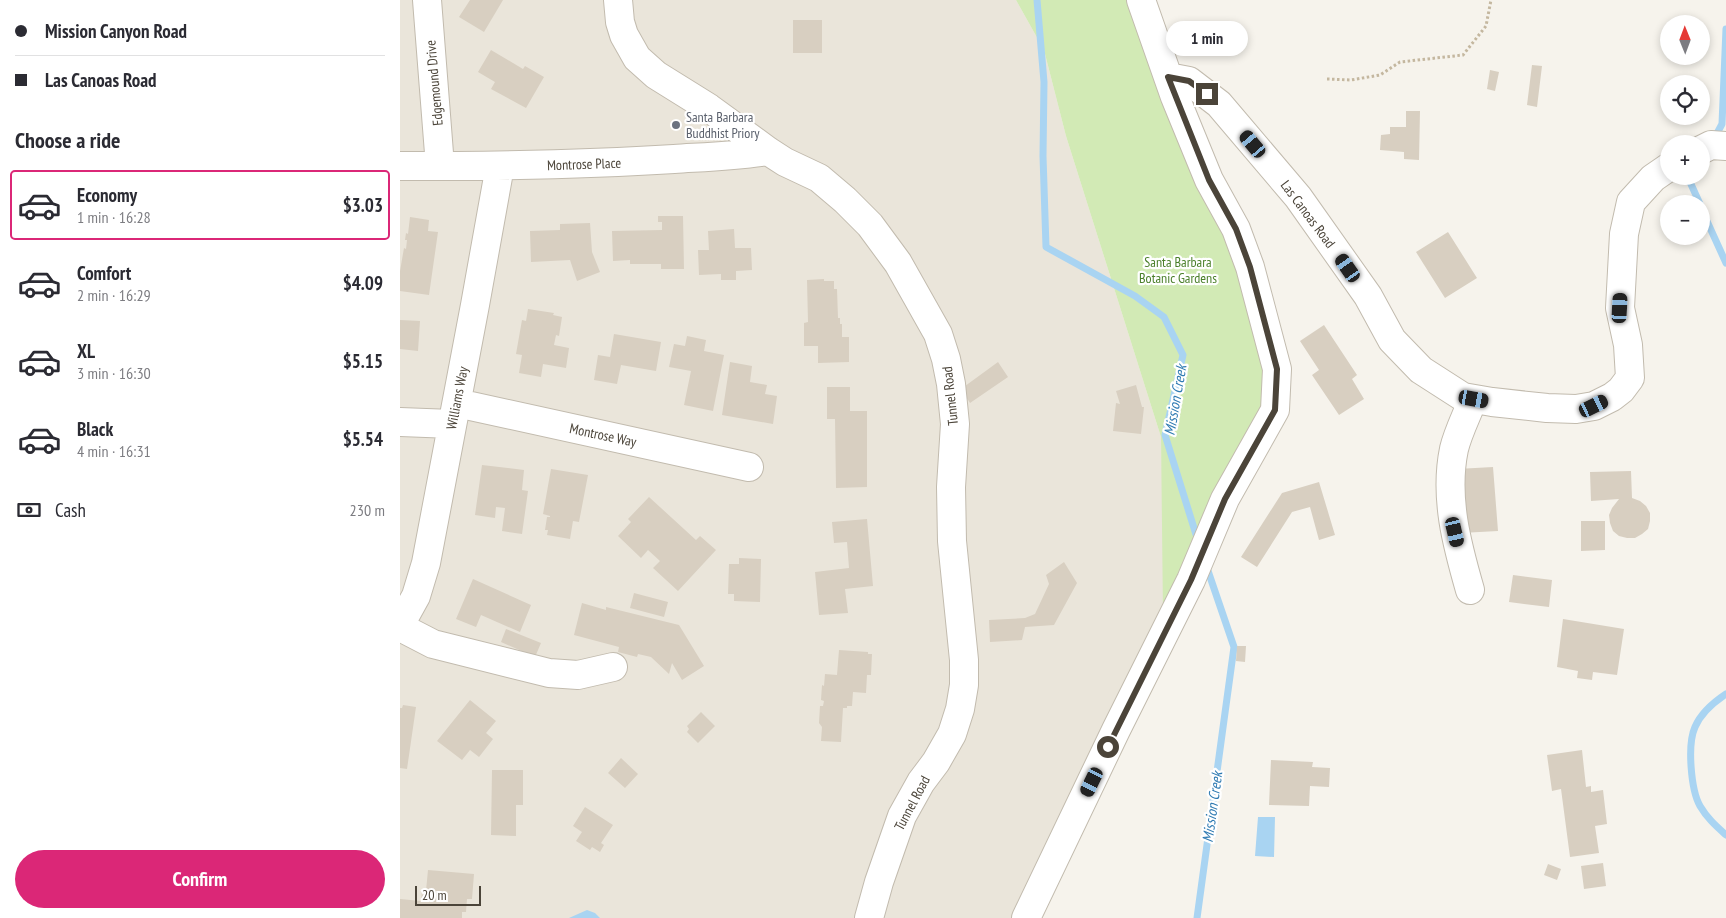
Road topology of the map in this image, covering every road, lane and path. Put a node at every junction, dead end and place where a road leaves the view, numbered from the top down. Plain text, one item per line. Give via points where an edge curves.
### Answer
1 (427, 0) edge
2 (618, 0) edge
3 (1141, 0) edge
4 (1491, 0) edge
5 (1168, 77) junction
6 (1327, 79) dead end
7 (1710, 146) edge
8 (1726, 146) edge
9 (768, 151) junction
10 (400, 166) edge
11 (440, 166) junction
12 (500, 166) junction
13 (1660, 173) edge
14 (1474, 399) junction
15 (454, 414) junction
16 (400, 422) edge
17 (749, 467) dead end
18 (1470, 590) dead end
19 (400, 626) edge
20 (613, 667) dead end
21 (869, 918) edge
22 (1026, 918) edge

1 - 11 street, Edgemound Drive
2 - 9 street, Tunnel Road via 624,35 637,58 656,76 709,108
3 - 5 street
4 - 6 path via 1486,26 1463,55 1400,62 1380,75 1350,80
5 - 14 street, Las Canoas Road via 1189,81 1219,104 1298,197 1368,296 1392,340 1421,370 1464,397
5 - 22 street via 1209,180 1239,237 1250,267 1277,369 1275,410 1225,499 1191,580
7 - 8 street
9 - 12 street, Montrose Place via 629,162
9 - 21 street, Tunnel Road via 819,178 870,225 898,263 938,334 951,384 955,424 952,541 964,685 952,734 902,816
10 - 11 street, Montrose Place
11 - 12 street, Montrose Place
12 - 15 street, Williams Way
13 - 14 street, Las Canoas Road via 1631,202 1624,234 1620,308 1628,345 1630,378 1621,390 1594,406 1576,408 1547,408
14 - 18 street via 1455,447 1450,488 1455,532
15 - 16 street
15 - 17 street, Montrose Way
15 - 19 street, Williams Way via 426,563 416,596
19 - 20 street via 433,644 549,673 578,675

